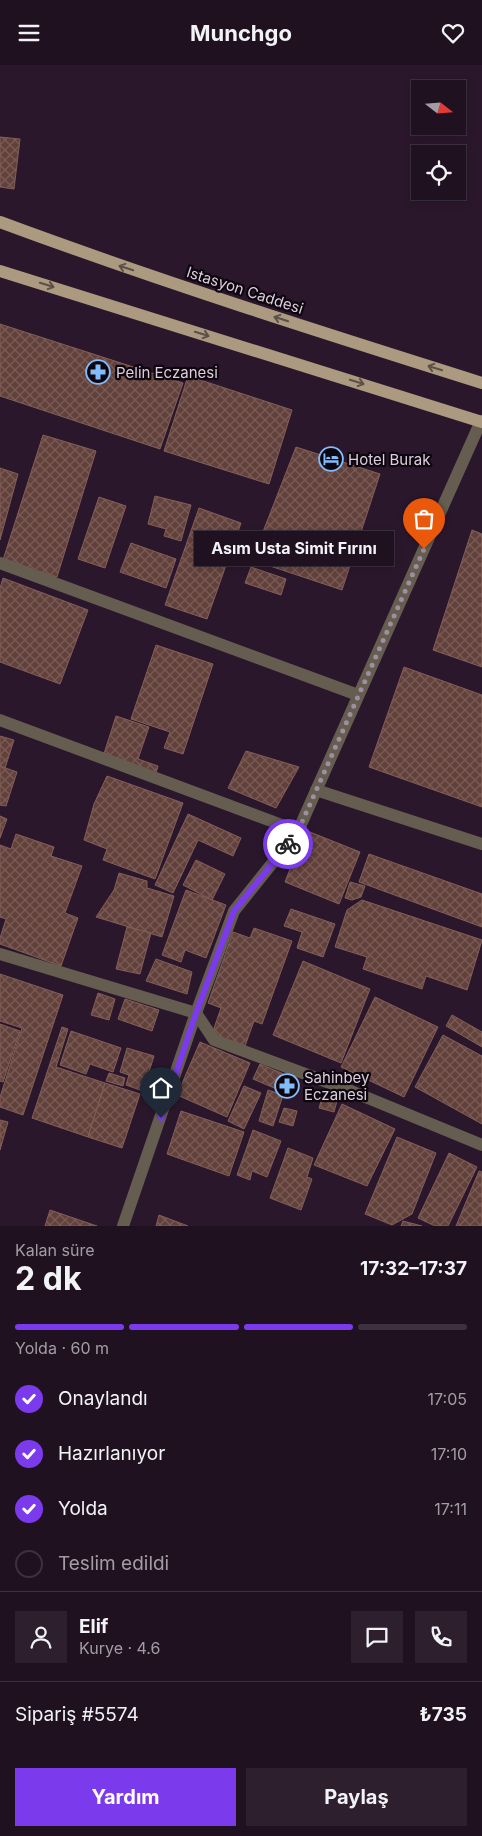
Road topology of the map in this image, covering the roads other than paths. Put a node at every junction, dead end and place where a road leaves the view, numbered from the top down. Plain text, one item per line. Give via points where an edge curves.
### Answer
1 (0, 222) edge
2 (0, 271) edge
3 (482, 383) edge
4 (482, 422) edge
5 (0, 563) edge
6 (358, 695) junction
7 (0, 720) edge
8 (316, 790) junction
9 (298, 831) junction
10 (482, 844) edge
11 (0, 954) edge
12 (196, 1013) junction
13 (482, 1145) edge
14 (123, 1226) edge

3 -> 1 main road, Istasyon Caddesi via 307,328
2 -> 4 main road
4 - 6 street
5 - 6 street
6 - 8 street
7 - 9 street
8 - 9 street
8 - 10 street
9 - 12 street via 234,911
11 - 12 street
12 - 13 street via 214,1040 346,1089
12 - 14 street

